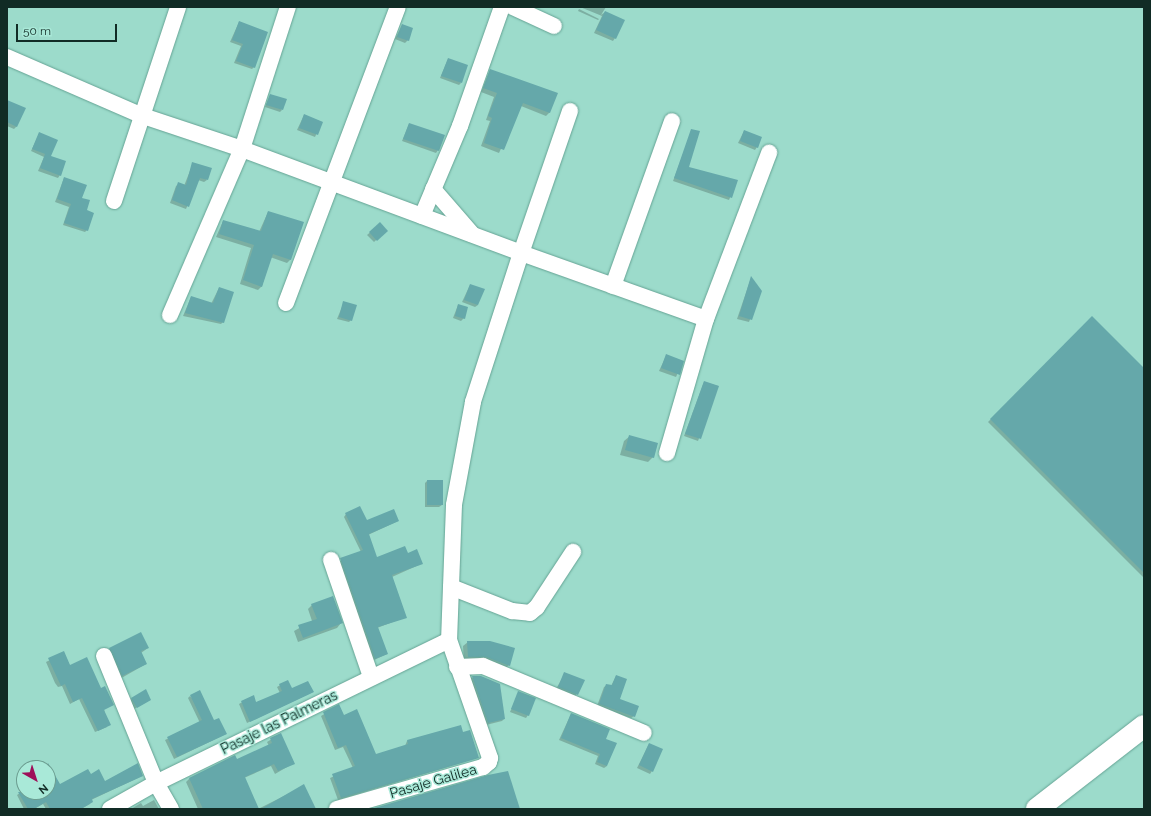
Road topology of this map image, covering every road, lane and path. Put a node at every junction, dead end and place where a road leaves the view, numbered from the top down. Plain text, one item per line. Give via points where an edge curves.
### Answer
1 (178, 7) edge
2 (288, 7) edge
3 (398, 7) edge
4 (502, 7) edge
5 (513, 7) edge
6 (554, 26) dead end
7 (7, 57) edge
8 (570, 111) dead end
9 (143, 116) junction
10 (672, 121) dead end
11 (242, 149) junction
12 (770, 153) dead end
13 (332, 183) junction
14 (433, 189) junction
15 (114, 201) dead end
16 (422, 216) junction
17 (473, 235) junction
18 (521, 252) junction
19 (613, 286) junction
20 (286, 303) dead end
21 (170, 315) dead end
22 (706, 318) junction
23 (667, 453) dead end
24 (573, 552) dead end
25 (331, 560) dead end
26 (451, 587) junction
27 (449, 640) junction
28 (104, 656) dead end
29 (457, 667) junction
30 (371, 677) junction
31 (1144, 726) edge
32 (644, 733) dead end
33 (156, 783) junction
34 (110, 809) edge
35 (171, 809) edge
36 (337, 809) edge
37 (1037, 809) edge

1 - 9 street
2 - 11 street
3 - 13 street
4 - 14 street via 460,126
5 - 6 street
7 - 9 street
8 - 18 street
9 - 11 street
9 - 15 street
10 - 19 street
11 - 13 street
11 - 21 street
12 - 22 street
13 - 16 street
13 - 20 street
14 - 16 street
14 - 17 street
16 - 17 street
17 - 18 street
18 - 19 street
18 - 26 street via 473,402 454,505
19 - 22 street
22 - 23 street
24 - 26 street via 537,607 530,613 512,611
25 - 30 street
26 - 27 street
27 - 29 street
27 - 30 street, Pasaje las Palmeras
28 - 33 street
29 - 32 street via 483,666
29 - 36 street, Pasaje Galilea via 490,758 483,768
30 - 33 street, Pasaje las Palmeras
31 - 37 highway
33 - 34 street, Pasaje las Palmeras
33 - 35 street

